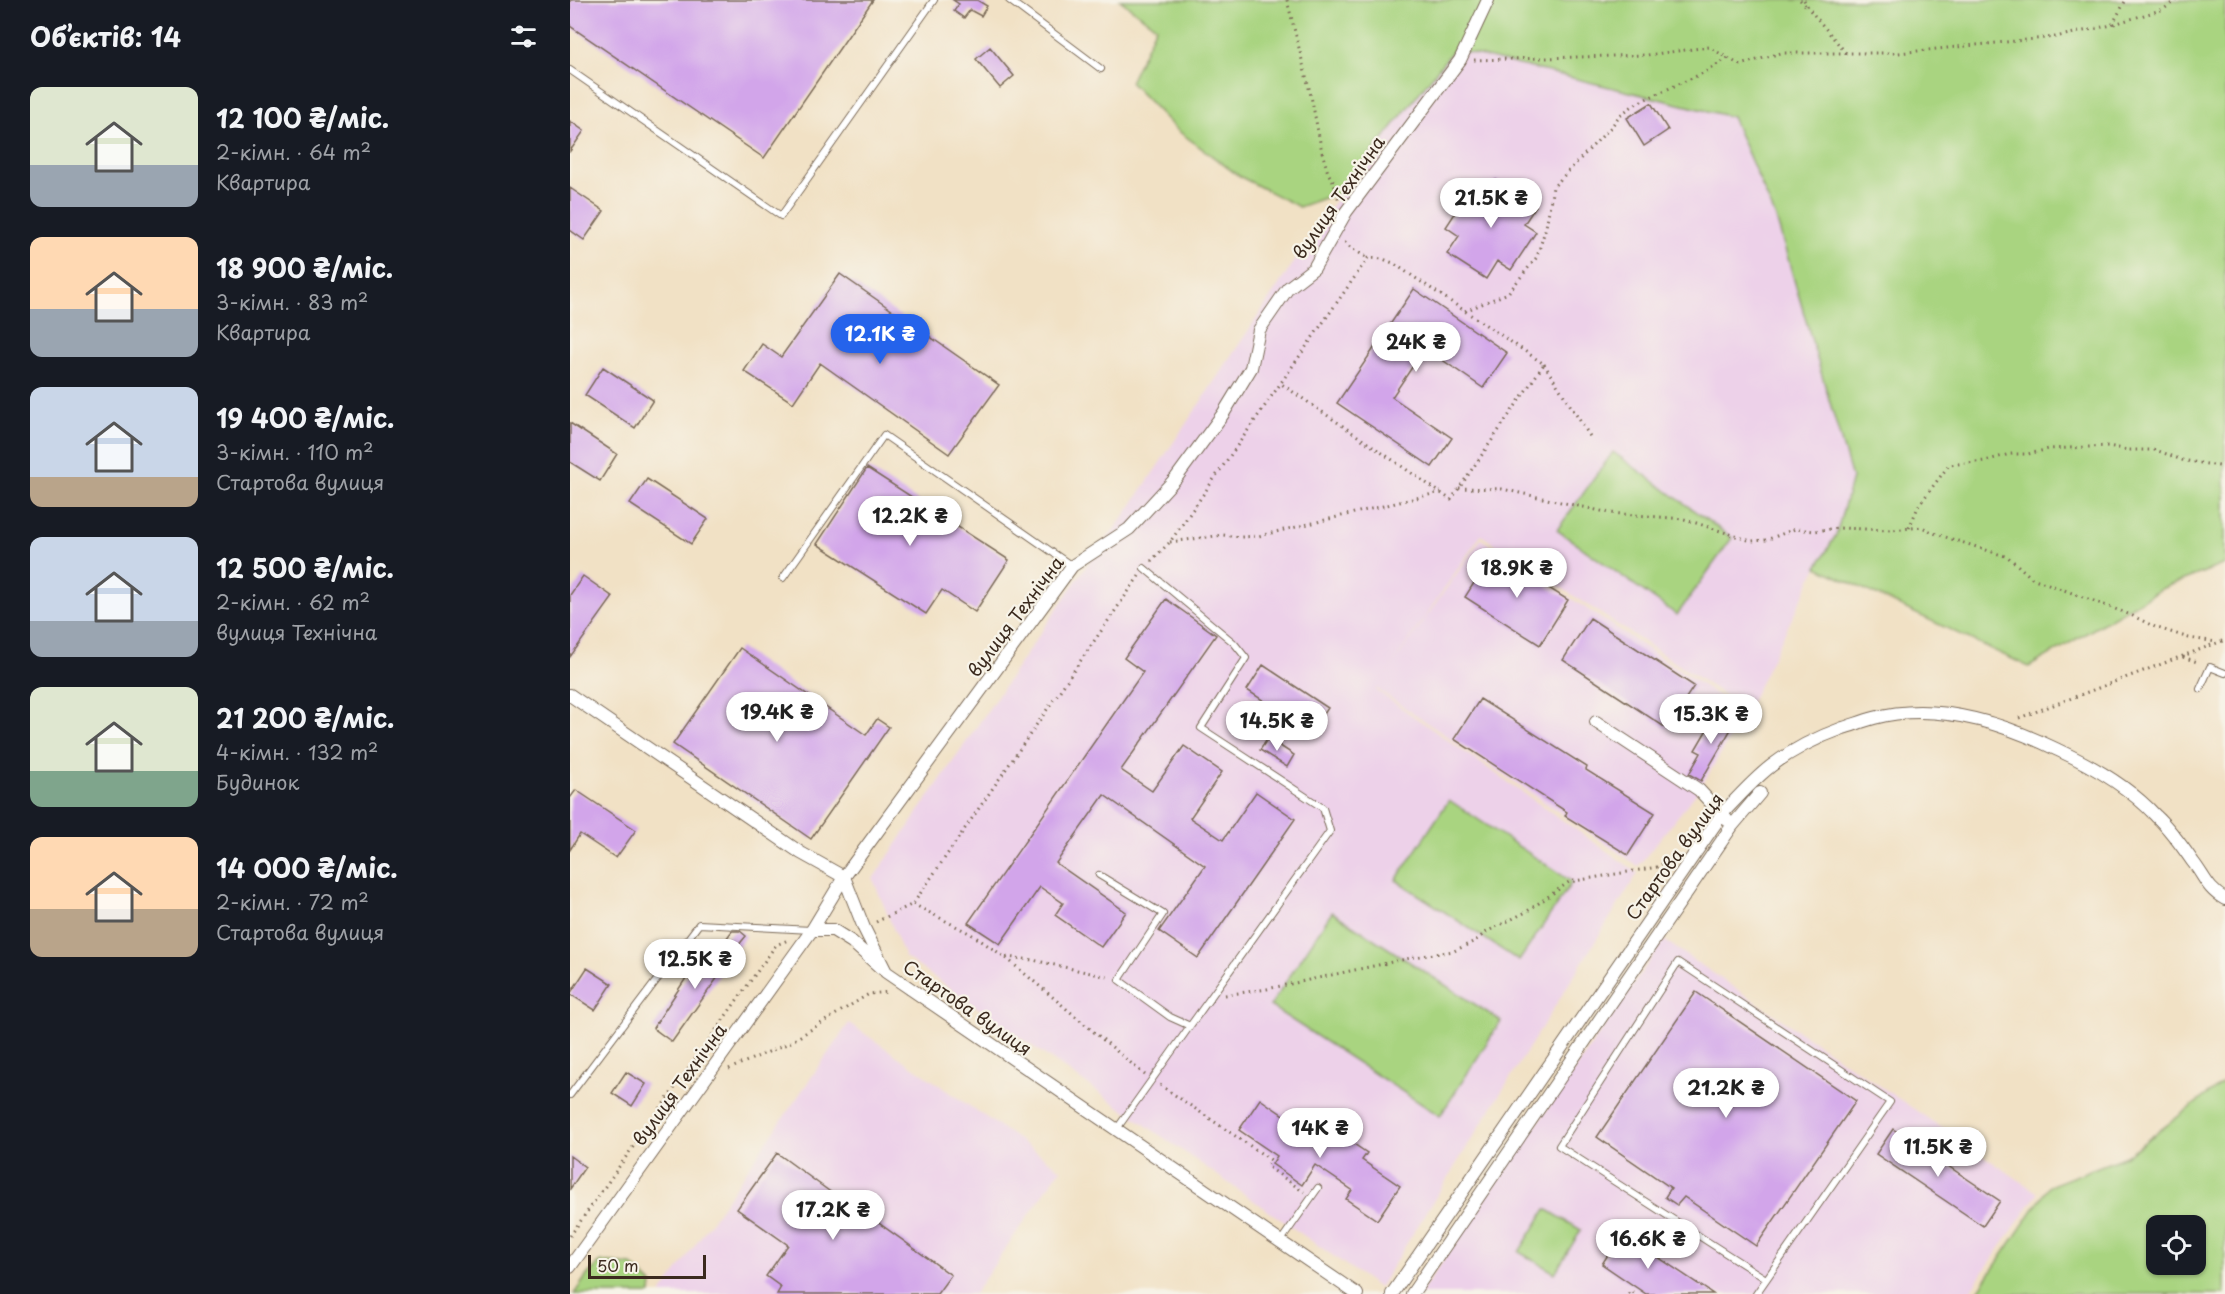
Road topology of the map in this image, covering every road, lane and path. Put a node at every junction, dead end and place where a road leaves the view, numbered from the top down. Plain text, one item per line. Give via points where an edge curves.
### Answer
1 (934, 0) edge
2 (1009, 0) edge
3 (1287, 0) edge
4 (1488, 0) edge
5 (1802, 0) edge
6 (2126, 0) edge
7 (2176, 0) edge
8 (2112, 24) junction
9 (1846, 53) junction
10 (1728, 58) junction
11 (1460, 60) junction
12 (1101, 69) dead end
13 (570, 70) edge
14 (1346, 212) junction
15 (1335, 232) junction
16 (1368, 258) junction
17 (1465, 311) junction
18 (1544, 364) junction
19 (1281, 383) junction
20 (1591, 438) dead end
21 (2225, 466) edge
22 (1459, 488) junction
23 (1441, 492) junction
24 (1909, 528) junction
25 (1170, 542) junction
26 (1072, 566) junction
27 (1144, 568) junction
28 (783, 578) dead end
29 (2225, 640) edge
30 (2220, 642) junction
31 (2182, 657) junction
32 (2210, 667) junction
33 (2225, 673) edge
34 (2200, 689) dead end
35 (570, 694) edge
36 (2014, 720) dead end
37 (1596, 722) dead end
38 (1760, 793) dead end
39 (1722, 814) junction
40 (1732, 826) junction
41 (1680, 850) dead end
42 (1100, 875) dead end
43 (844, 876) junction
44 (2225, 899) edge
45 (913, 904) junction
46 (864, 928) junction
47 (812, 930) junction
48 (1005, 957) junction
49 (886, 972) junction
50 (1119, 980) junction
51 (913, 990) junction
52 (1212, 997) junction
53 (1190, 1026) junction
54 (705, 1078) junction
55 (1152, 1081) junction
56 (570, 1095) edge
57 (1116, 1131) junction
58 (1318, 1188) dead end
59 (1312, 1198) junction
60 (570, 1236) edge
61 (1280, 1243) junction
62 (570, 1267) edge
63 (1766, 1279) junction
64 (1357, 1294) edge
65 (1392, 1294) edge
66 (1412, 1294) edge
67 (1628, 1294) edge
68 (1636, 1294) edge
69 (1756, 1294) edge

1 - 13 lane via 781,216
2 - 12 lane
3 - 14 path via 1322,152 1340,206
4 - 11 street, вулиця Технічна
5 - 9 path
6 - 8 path
7 - 8 path via 2164,9
8 - 9 path via 2044,38 1898,53
9 - 10 path via 1781,53 1740,65
10 - 11 path via 1709,47 1647,55
10 - 17 path via 1620,115 1553,187 1537,257 1508,293
11 - 14 street, вулиця Технічна
14 - 15 street, вулиця Технічна
15 - 16 path
15 - 26 street, вулиця Технічна via 1314,268 1287,288 1258,330 1251,368 1176,478 1129,529
16 - 17 path via 1393,263
16 - 19 path
17 - 18 path
18 - 20 path
18 - 22 path
19 - 23 path
19 - 25 path
21 - 24 path via 2182,460 2156,450 2109,446 2068,447 1949,465 1920,505
22 - 23 path via 1451,500
22 - 24 path via 1502,489 1610,513 1684,519 1751,541 1795,529
23 - 25 path via 1259,536 1223,535
24 - 30 path via 1922,527 2008,557 2032,578 2155,627 2189,638
25 - 27 path
26 - 28 lane via 884,435
26 - 43 street, вулиця Технічна
27 - 45 path
27 - 52 lane via 1246,658 1201,728 1323,808 1330,831
29 - 30 path
30 - 31 path
31 - 32 path
31 - 36 path
32 - 33 lane
32 - 34 lane
35 - 43 street via 792,846
37 - 39 street via 1699,790
38 - 40 street, Стартова вулиця
39 - 40 street
39 - 44 street, Стартова вулиця via 1770,766 1828,734 1875,717 1918,712 1962,716 2038,740 2120,786 2156,815 2213,893
39 - 65 street, Стартова вулиця
40 - 66 street, Стартова вулиця
41 - 52 path via 1656,867 1569,882 1526,912 1454,951
42 - 50 lane via 1163,914
43 - 46 street, Стартова вулиця
43 - 47 street, вулиця Технічна
45 - 46 path
45 - 48 path
46 - 49 street, Стартова вулиця
47 - 49 street via 833,930
47 - 54 street, вулиця Технічна
47 - 56 lane via 699,924
47 - 60 path via 776,945
48 - 50 path
48 - 55 path
49 - 51 street, Стартова вулиця
50 - 53 lane via 1170,1017
51 - 54 path via 869,994 789,1043
51 - 57 street, Стартова вулиця
52 - 53 lane
53 - 55 lane
54 - 62 street, вулиця Технічна
55 - 57 lane
55 - 59 path via 1171,1090 1271,1160 1268,1166
57 - 61 street, Стартова вулиця
58 - 59 lane
59 - 61 lane
61 - 64 street, Стартова вулиця
63 - 63 lane via 1890,1102 1678,962 1558,1146
63 - 69 lane
67 - 68 path

